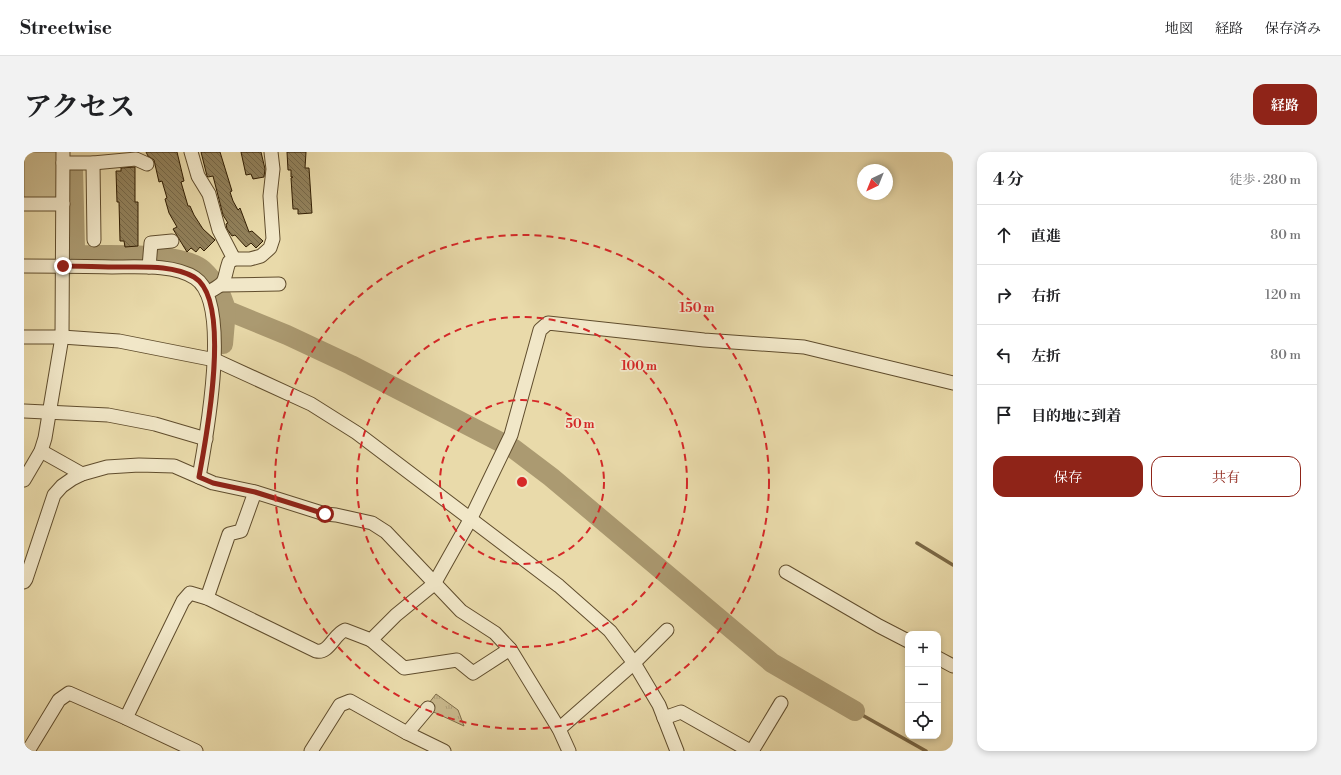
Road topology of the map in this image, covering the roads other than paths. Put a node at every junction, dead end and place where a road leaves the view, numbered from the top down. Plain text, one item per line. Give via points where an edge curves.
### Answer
1 (191, 152) edge
2 (271, 152) edge
3 (118, 156) edge
4 (63, 158) edge
5 (93, 163) junction
6 (147, 164) dead end
7 (24, 204) edge
8 (63, 204) junction
9 (94, 240) dead end
10 (172, 241) dead end
11 (234, 259) junction
12 (149, 261) junction
13 (24, 266) edge
14 (63, 266) junction
15 (279, 284) dead end
16 (214, 289) junction
17 (24, 337) edge
18 (62, 337) junction
19 (215, 360) junction
20 (953, 383) edge
21 (24, 411) edge
22 (50, 412) junction
23 (206, 439) junction
24 (41, 451) junction
25 (82, 474) junction
26 (25, 477) edge
27 (199, 477) junction
28 (255, 492) junction
29 (470, 520) junction
30 (786, 572) dead end
31 (24, 582) edge
32 (434, 584) junction
33 (207, 598) junction
34 (667, 630) dead end
35 (905, 639) edge
36 (371, 640) junction
37 (510, 649) junction
38 (941, 660) edge
39 (634, 663) junction
40 (953, 666) edge
41 (780, 703) dead end
42 (428, 708) dead end
43 (126, 718) junction
44 (664, 718) junction
45 (559, 729) junction
46 (407, 733) junction
47 (313, 750) edge
48 (28, 751) edge
49 (196, 751) edge
50 (444, 751) edge
51 (569, 751) edge
52 (677, 751) edge
53 (751, 751) edge

1 - 11 street via 198,176 209,194 219,230
2 - 11 street via 273,169 270,196 273,238 270,248 261,256
3 - 5 street
3 - 6 street
4 - 5 street
4 - 8 street
5 - 9 street
7 - 8 street
8 - 14 street
10 - 12 street via 151,243
11 - 16 street via 229,262 226,279
12 - 14 street
12 - 16 street via 196,278
13 - 14 street
14 - 18 street
15 - 16 street
16 - 19 street
17 - 18 street
18 - 19 street via 119,341
18 - 22 street
19 - 23 street
19 - 29 street via 311,404 357,433
20 - 29 street via 804,347 704,340 548,323 540,330 511,435
21 - 22 street
22 - 23 street via 108,415 155,424
22 - 24 street
23 - 27 street
24 - 25 street
24 - 26 street
25 - 27 street via 106,467 174,466
25 - 31 street via 62,486 54,495
27 - 28 street via 213,483
28 - 32 street via 325,514 372,523 386,532
28 - 33 street via 241,531 229,534
29 - 32 street
29 - 39 street via 578,602 610,631
30 - 35 street
32 - 36 street via 396,615
32 - 37 street via 461,611 495,632
33 - 36 street via 316,651 324,651 340,632 345,630
33 - 43 street via 190,592 183,601
34 - 39 street
36 - 37 street via 404,668 457,660 473,673
37 - 45 street
38 - 40 street
39 - 44 street
39 - 45 street
41 - 53 street
42 - 46 street
43 - 48 street via 69,693 59,700
43 - 49 street
44 - 52 street
44 - 53 street via 682,712
45 - 51 street
46 - 47 street via 350,701 340,705
46 - 50 street

